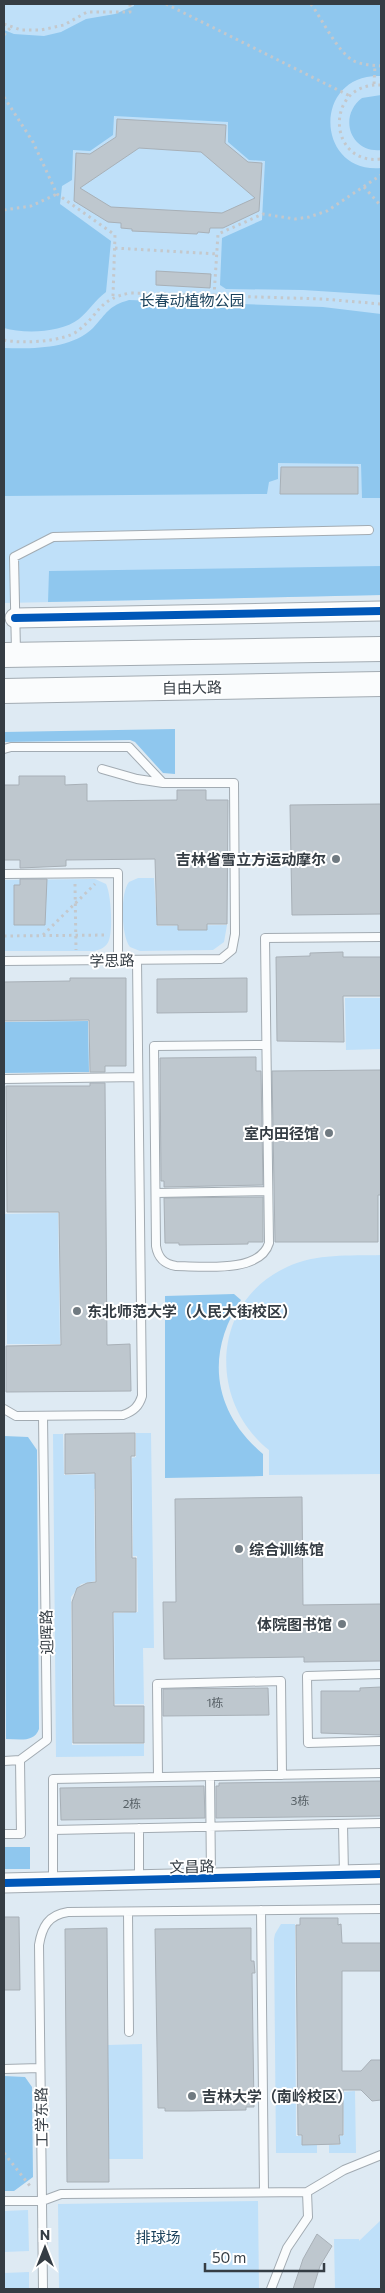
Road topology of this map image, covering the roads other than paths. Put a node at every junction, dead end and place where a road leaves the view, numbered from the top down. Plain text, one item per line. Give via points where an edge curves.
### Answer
1 (369, 530) dead end
2 (381, 612) edge
3 (15, 618) junction
4 (381, 649) edge
5 (10, 654) edge
6 (381, 684) edge
7 (4, 691) edge
8 (4, 749) edge
9 (102, 769) dead end
10 (163, 783) junction
11 (4, 874) edge
12 (381, 937) edge
13 (118, 960) junction
14 (137, 960) junction
15 (4, 961) edge
16 (266, 1045) junction
17 (138, 1077) junction
18 (4, 1079) edge
19 (268, 1191) junction
20 (156, 1193) junction
21 (5, 1414) edge
22 (43, 1416) junction
23 (381, 1674) edge
24 (381, 1741) edge
25 (20, 1760) junction
26 (4, 1761) edge
27 (381, 1774) edge
28 (282, 1775) junction
29 (158, 1777) junction
30 (210, 1777) junction
31 (381, 1823) edge
32 (343, 1824) junction
33 (210, 1827) junction
34 (139, 1828) junction
35 (54, 1830) junction
36 (4, 1834) edge
37 (381, 1874) edge
38 (344, 1875) junction
39 (211, 1879) junction
40 (139, 1881) junction
41 (54, 1883) junction
42 (4, 1884) edge
43 (381, 1909) edge
44 (261, 1910) junction
45 (128, 1912) junction
46 (129, 2032) dead end
47 (40, 2068) junction
48 (4, 2069) edge
49 (381, 2155) edge
50 (264, 2192) junction
51 (307, 2192) junction
52 (4, 2201) edge
53 (42, 2201) junction
54 (43, 2289) edge
55 (271, 2289) edge

1 - 3 lane via 54,536 14,557
2 - 3 street
3 - 5 lane
4 - 5 main road
6 - 7 main road, 自由大路
8 - 10 lane via 129,747
9 - 10 lane
10 - 14 lane, 学思路 via 234,783 235,943 230,954 221,959
11 - 13 lane via 118,873
12 - 16 lane via 265,938
13 - 14 lane, 学思路
13 - 15 lane, 学思路
14 - 17 lane
16 - 19 lane
16 - 20 lane via 154,1046
17 - 18 lane
17 - 22 lane via 140,1402 123,1415
19 - 20 lane
19 - 20 lane via 269,1243 258,1256 238,1265 176,1266 162,1261 157,1251
21 - 22 lane
22 - 25 lane, 迎晖路 via 47,1740
23 - 24 lane via 307,1676 308,1742
25 - 26 lane
25 - 36 lane via 21,1834
27 - 28 lane
28 - 29 lane via 281,1681 157,1684
28 - 30 lane
29 - 30 lane
29 - 35 lane via 54,1779
30 - 33 lane
31 - 32 lane
32 - 33 lane
32 - 38 lane
33 - 34 lane
33 - 39 lane
34 - 35 lane
34 - 40 lane
35 - 41 lane
37 - 38 street, 文昌路
38 - 39 street, 文昌路
39 - 40 street, 文昌路
40 - 41 street, 文昌路
41 - 42 street, 文昌路
43 - 44 lane
44 - 45 lane
44 - 50 lane
45 - 46 lane
45 - 47 lane, 工学东路 via 61,1913 45,1925 39,1945
47 - 48 lane
47 - 53 lane, 工学东路
49 - 51 lane via 344,2170
50 - 51 lane
50 - 53 lane via 60,2194
51 - 55 lane via 308,2216 287,2248
52 - 53 lane
53 - 54 lane, 工学东路

